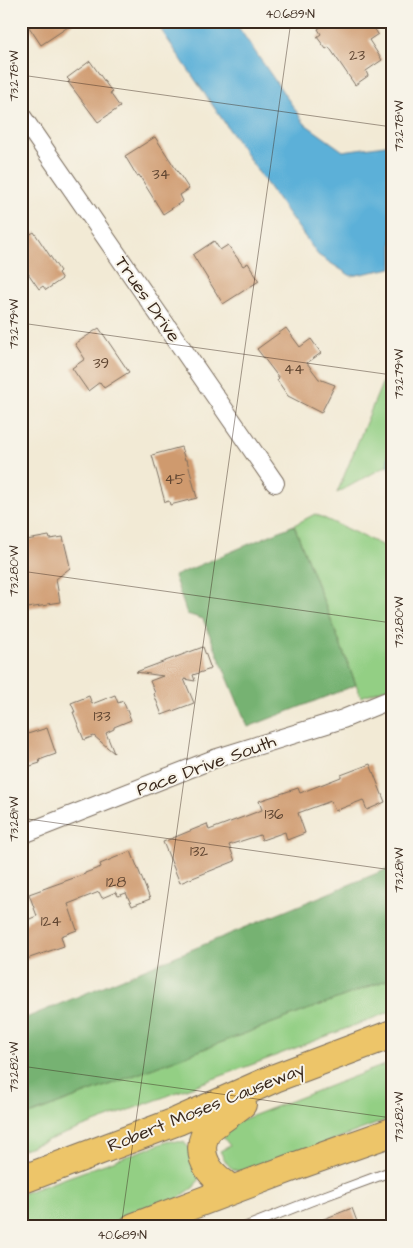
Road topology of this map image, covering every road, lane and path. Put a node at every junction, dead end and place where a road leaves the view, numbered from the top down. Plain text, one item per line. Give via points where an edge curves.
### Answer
1 (21, 115) edge
2 (275, 483) dead end
3 (392, 699) edge
4 (21, 835) edge
5 (392, 1034) edge
6 (275, 1078) junction
7 (392, 1132) edge
8 (392, 1171) edge
9 (21, 1180) edge
10 (232, 1190) junction
11 (134, 1227) edge
12 (245, 1227) edge

1 - 2 street, Trues Drive
3 - 4 street, Pace Drive South via 343,719 214,759
5 - 6 highway, Robert Moses Causeway
6 - 9 highway, Robert Moses Causeway via 178,1121
6 - 10 highway via 204,1136 202,1153 209,1169
7 - 10 highway
8 - 12 lane
10 - 11 highway

